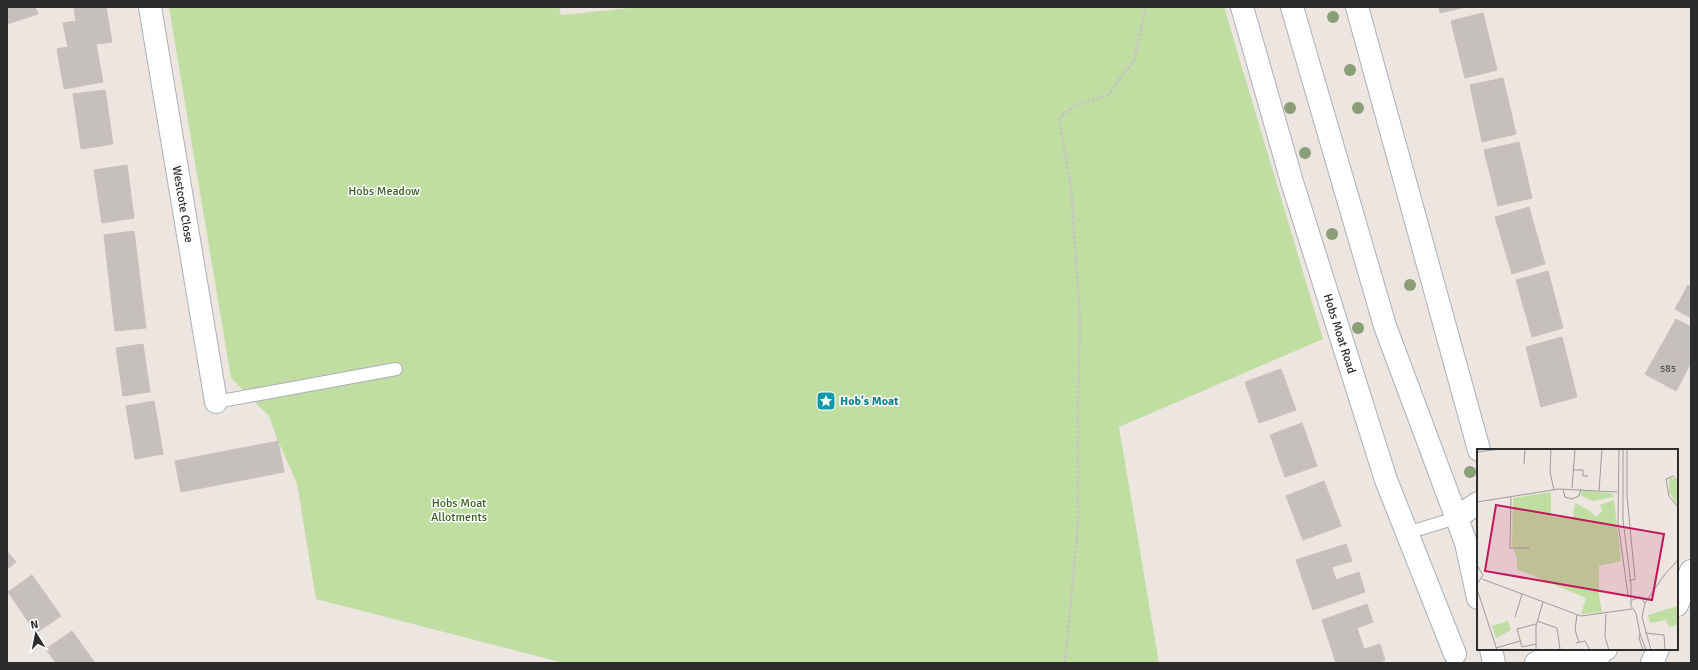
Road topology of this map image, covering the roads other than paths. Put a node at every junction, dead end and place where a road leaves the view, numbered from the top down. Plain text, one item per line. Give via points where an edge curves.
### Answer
1 (150, 7) edge
2 (1242, 7) edge
3 (1292, 7) edge
4 (1357, 7) edge
5 (396, 369) dead end
6 (216, 402) joint
7 (1479, 449) edge
8 (1477, 504) edge
9 (1456, 518) junction
10 (1407, 533) junction
11 (1466, 544) junction
12 (1477, 560) edge
13 (1685, 582) edge
14 (1477, 594) edge
15 (1678, 602) edge
16 (1491, 650) edge
17 (1658, 650) edge
18 (1455, 654) dead end
19 (1540, 656) edge
20 (1598, 656) edge
21 (1494, 663) edge
22 (1652, 663) edge

1 - 6 street, Westcote Close
2 - 10 street, Hobs Moat Road via 1292,182 1386,480
3 - 9 street via 1385,326
4 - 7 street
5 - 6 lane
8 - 9 street
9 - 10 lane
9 - 11 street
10 - 18 street, Hobs Moat Road
11 - 12 street
11 - 14 street
13 - 15 street
16 - 21 street
17 - 22 street
19 - 20 street

